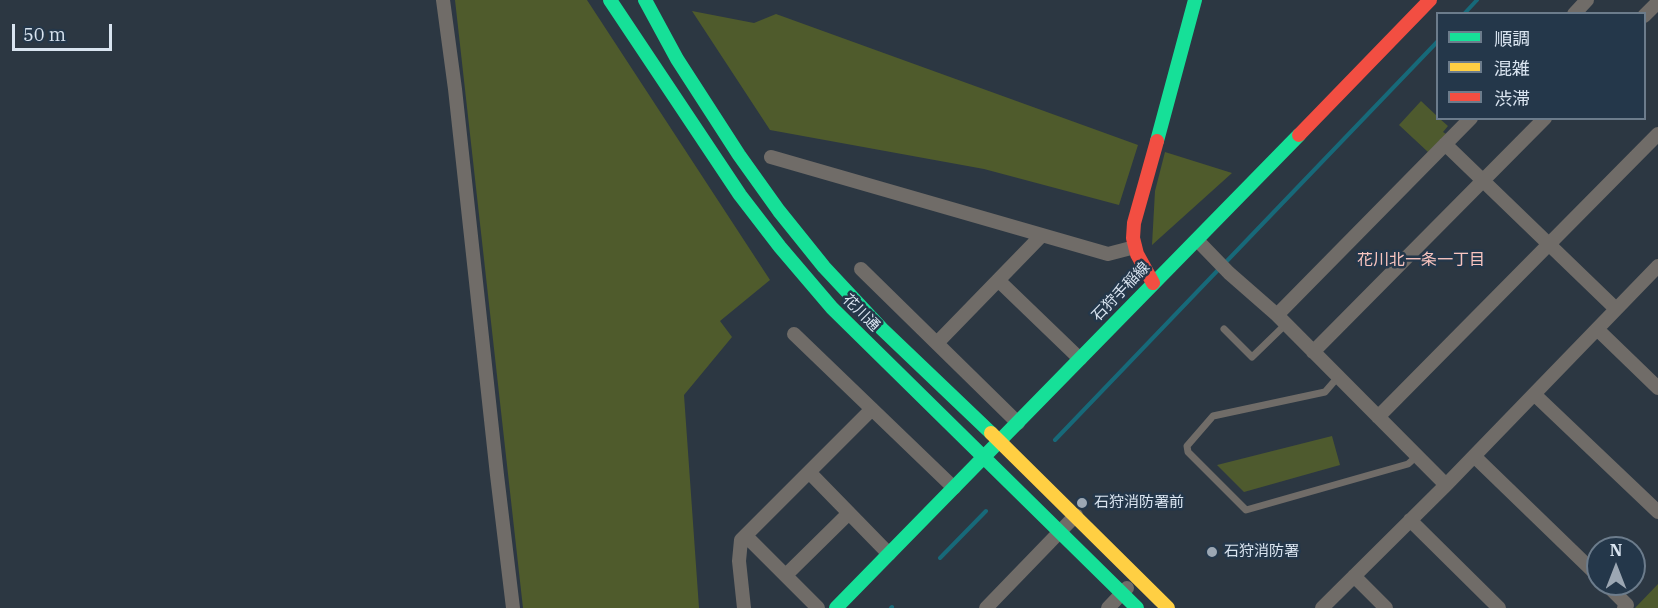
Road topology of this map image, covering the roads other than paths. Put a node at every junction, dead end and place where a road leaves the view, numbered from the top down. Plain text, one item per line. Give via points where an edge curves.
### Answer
1 (443, 0) edge
2 (610, 0) edge
3 (645, 0) edge
4 (1195, 0) edge
5 (1430, 0) edge
6 (1587, 0) edge
7 (1658, 2) edge
8 (1576, 12) edge
9 (1646, 14) edge
10 (1469, 120) edge
11 (1543, 120) edge
12 (1658, 134) edge
13 (1445, 144) junction
14 (771, 157) dead end
15 (1484, 181) junction
16 (1042, 235) junction
17 (1197, 240) junction
18 (1549, 244) junction
19 (1136, 247) junction
20 (1658, 266) edge
21 (861, 269) dead end
22 (998, 280) junction
23 (1153, 283) junction
24 (1616, 309) junction
25 (1281, 320) junction
26 (1224, 329) dead end
27 (1597, 329) junction
28 (794, 334) dead end
29 (937, 344) junction
30 (1313, 352) junction
31 (1080, 359) junction
32 (1338, 377) junction
33 (1658, 388) edge
34 (1534, 394) junction
35 (872, 409) junction
36 (1378, 417) junction
37 (1018, 423) junction
38 (1000, 441) junction
39 (1417, 456) junction
40 (1474, 456) junction
41 (984, 457) junction
42 (809, 472) junction
43 (1446, 485) junction
44 (954, 488) junction
45 (1658, 512) edge
46 (849, 513) junction
47 (1076, 515) junction
48 (1410, 520) junction
49 (1059, 531) junction
50 (746, 536) junction
51 (889, 554) junction
52 (1586, 564) edge
53 (786, 575) junction
54 (1354, 576) junction
55 (1138, 578) junction
56 (1122, 593) junction
57 (1618, 596) edge
58 (513, 608) edge
59 (744, 608) edge
60 (818, 608) edge
61 (836, 608) edge
62 (986, 608) edge
63 (1108, 608) edge
64 (1137, 608) edge
65 (1168, 608) edge
66 (1322, 608) edge
67 (1386, 608) edge
68 (1499, 608) edge
69 (1624, 608) edge

1 - 58 street
2 - 41 street, 花川通 via 710,152 780,247 832,308
3 - 38 street, 花川通 via 677,59 779,212 882,329
4 - 19 street via 1134,223
5 - 17 street, 石狩手稲線
6 - 8 street
7 - 9 street
10 - 13 street
11 - 15 street
12 - 18 street
13 - 15 street
13 - 25 street
14 - 16 street
15 - 18 street
15 - 30 street
16 - 19 street via 1108,254
16 - 22 street
17 - 23 street, 石狩手稲線
17 - 25 street
18 - 24 street
18 - 36 street
19 - 23 street
20 - 24 street
21 - 29 street
22 - 29 street
22 - 31 street
23 - 31 street, 石狩手稲線
24 - 27 street
25 - 26 lane via 1252,357
25 - 30 street
27 - 33 street
27 - 34 street
28 - 35 street
29 - 37 street
30 - 32 street
31 - 37 street, 石狩手稲線
32 - 36 street
32 - 39 lane via 1325,392 1213,416 1187,446 1188,452 1246,510 1408,464
34 - 40 street
34 - 45 street
35 - 42 street
35 - 44 street
36 - 39 street
37 - 38 street, 石狩手稲線
38 - 41 street, 石狩手稲線
38 - 47 street, 花川通
39 - 43 street
40 - 43 street
40 - 52 street
41 - 44 street, 石狩手稲線
41 - 49 street, 花川通
42 - 46 street
42 - 50 street
43 - 48 street
44 - 51 street, 石狩手稲線
46 - 51 street
46 - 53 street
47 - 49 street
47 - 55 street, 花川通
48 - 54 street
48 - 68 street
49 - 56 street, 花川通
49 - 62 street
50 - 53 street
50 - 59 street via 741,540 739,561
51 - 61 street, 石狩手稲線
53 - 60 street
54 - 66 street
54 - 67 street
55 - 56 street
55 - 65 street, 花川通
56 - 63 street
56 - 64 street, 花川通
57 - 69 street via 1627,605

